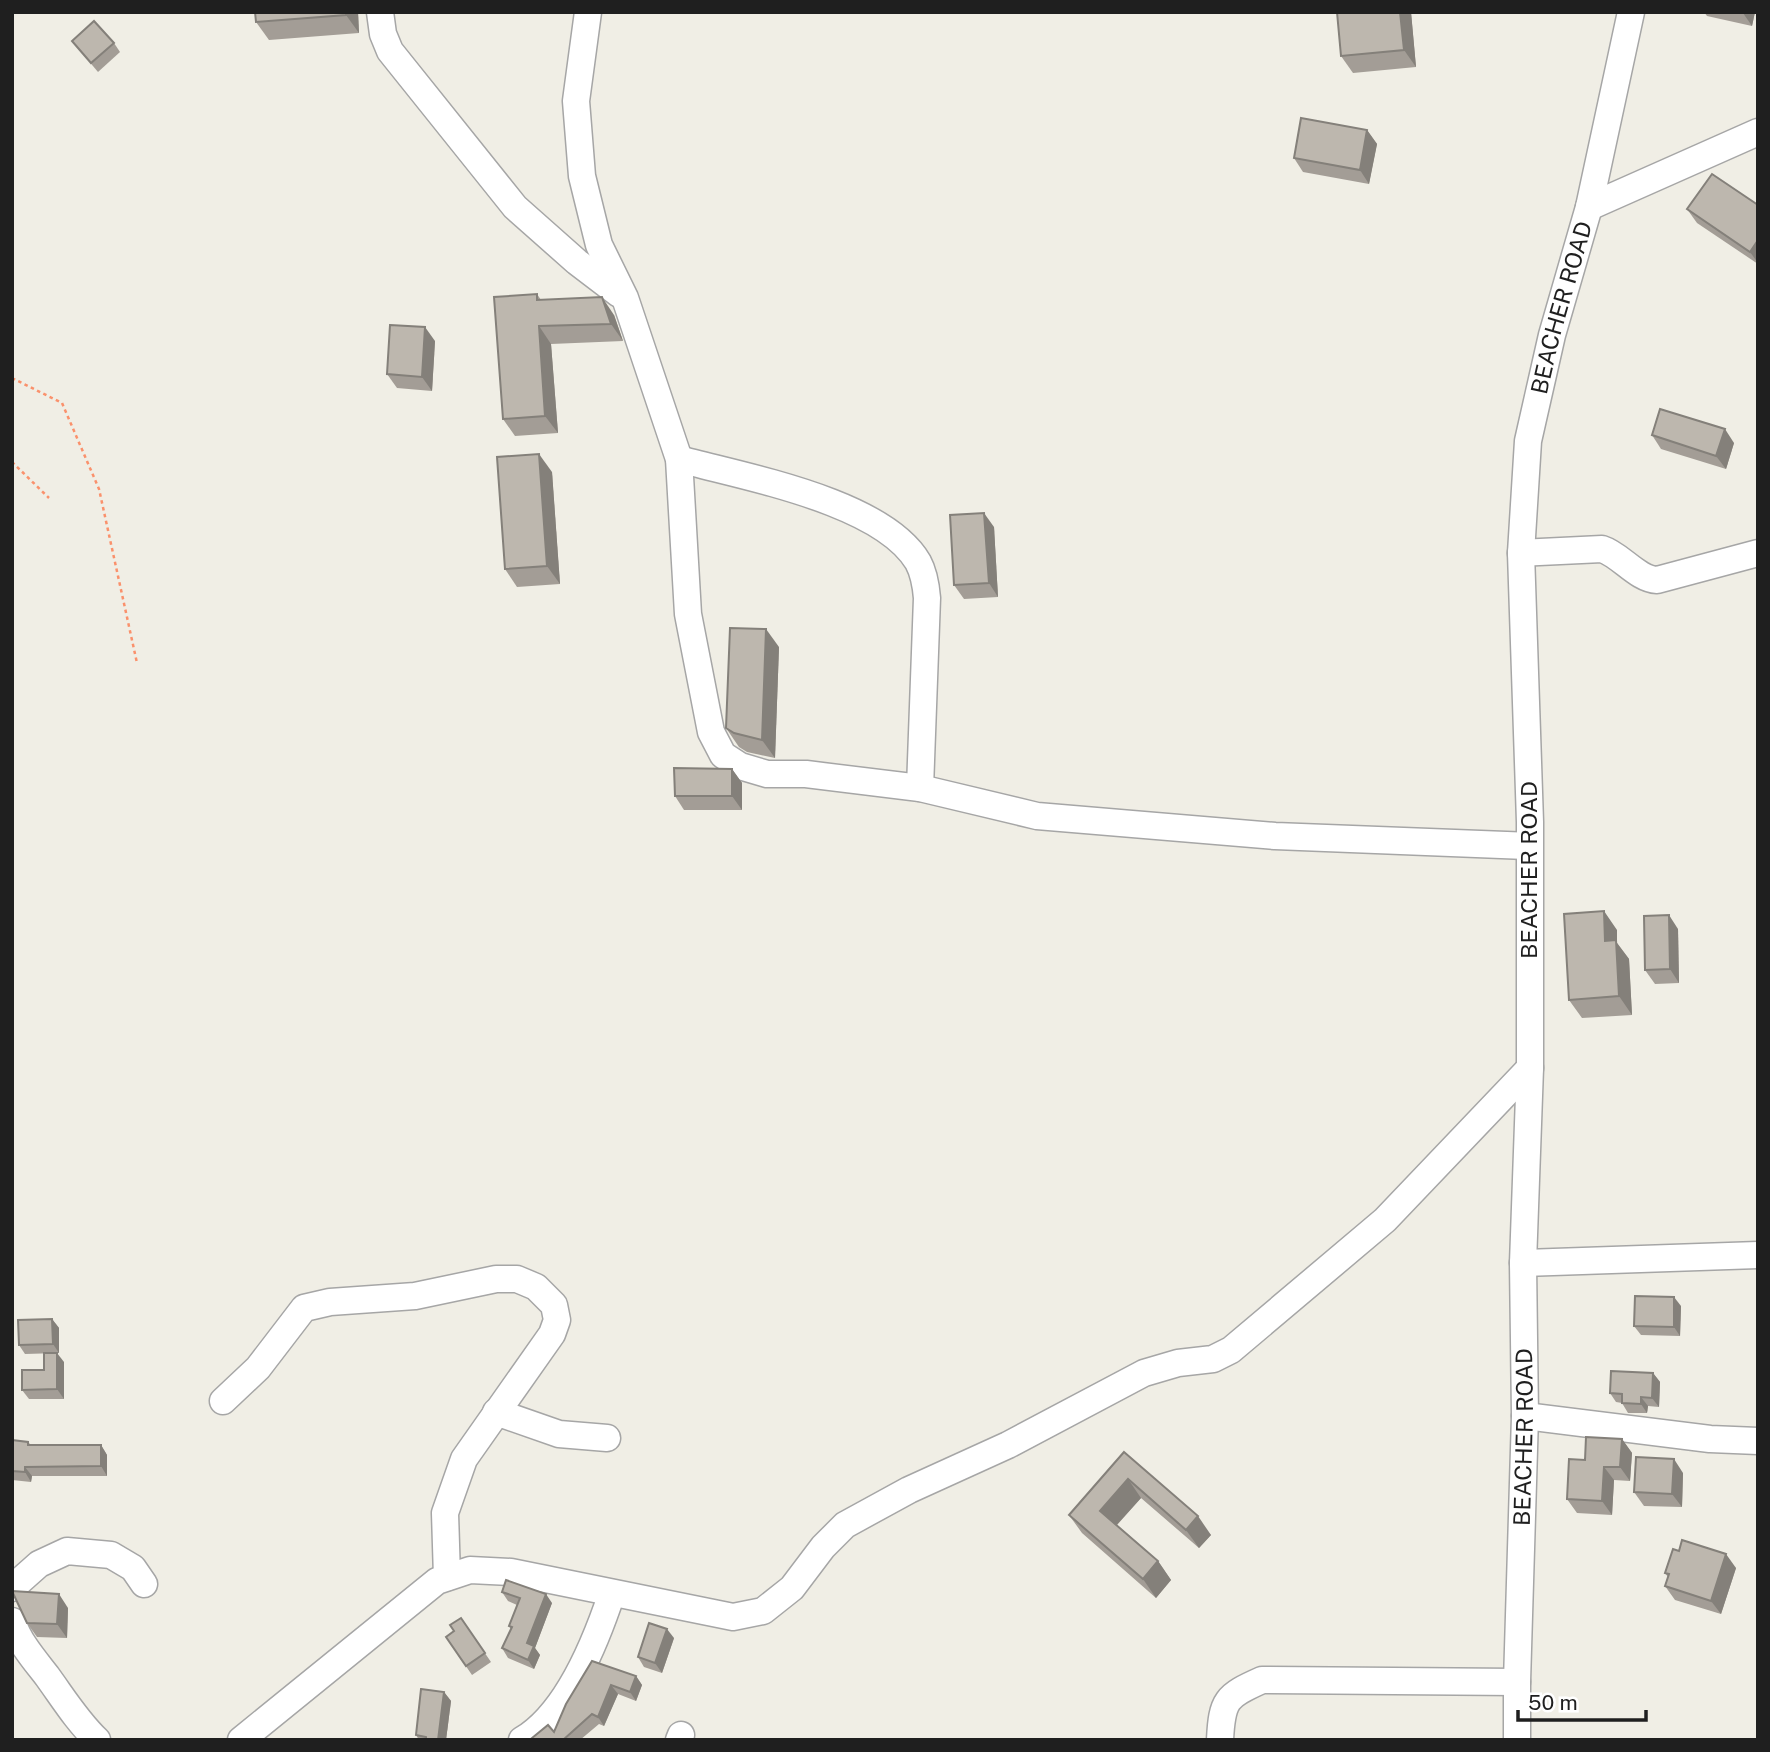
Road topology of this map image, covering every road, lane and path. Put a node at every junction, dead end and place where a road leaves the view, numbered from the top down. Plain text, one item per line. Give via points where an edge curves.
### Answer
1 (380, 12) edge
2 (588, 12) edge
3 (1631, 12) edge
4 (1758, 132) edge
5 (1589, 207) junction
6 (599, 245) junction
7 (577, 262) junction
8 (625, 299) junction
9 (12, 377) edge
10 (679, 459) junction
11 (12, 462) edge
12 (49, 498) dead end
13 (1521, 553) junction
14 (1758, 553) edge
15 (137, 663) dead end
16 (920, 788) junction
17 (1529, 846) junction
18 (1530, 1068) junction
19 (1758, 1255) edge
20 (1523, 1263) junction
21 (223, 1401) dead end
22 (496, 1412) junction
23 (1525, 1416) junction
24 (607, 1438) dead end
25 (1758, 1441) edge
26 (447, 1577) junction
27 (144, 1584) dead end
28 (12, 1587) edge
29 (612, 1593) junction
30 (12, 1621) edge
31 (1517, 1682) junction
32 (97, 1740) edge
33 (241, 1740) edge
34 (522, 1740) edge
35 (1220, 1740) edge
36 (1517, 1740) edge

1 - 7 street via 390,51 515,207
2 - 6 street via 576,101 582,176
3 - 5 street, BEACHER ROAD
4 - 5 street
5 - 13 street, BEACHER ROAD via 1552,335 1528,441
6 - 7 street
6 - 8 street
7 - 8 street
8 - 10 street
9 - 15 path via 62,403 99,489
10 - 16 street via 824,498 875,522 911,552 925,579 927,598
10 - 16 street via 688,614 711,732 723,755 767,774 806,774
11 - 12 path
13 - 14 street via 1602,549 1648,580
13 - 17 street, BEACHER ROAD
16 - 17 street via 1037,816 1275,836
17 - 18 street, BEACHER ROAD
18 - 20 street, BEACHER ROAD
18 - 29 street via 1385,1220 1231,1350 1213,1359 1144,1373 845,1525 792,1588 763,1611 733,1617
19 - 20 street
20 - 23 street, BEACHER ROAD
21 - 22 street via 258,1368 304,1308 517,1279 536,1287 554,1305 557,1320 552,1334
22 - 24 street via 559,1434
22 - 26 street via 464,1459 452,1489 445,1513
23 - 25 street via 1697,1438
23 - 31 street, BEACHER ROAD
26 - 29 street via 470,1570 511,1573
26 - 33 street
27 - 28 street via 134,1568 111,1555 67,1551 38,1564
29 - 34 street via 566,1696
30 - 32 street via 32,1657
31 - 35 street via 1262,1680 1236,1692 1223,1708
31 - 36 street, BEACHER ROAD

